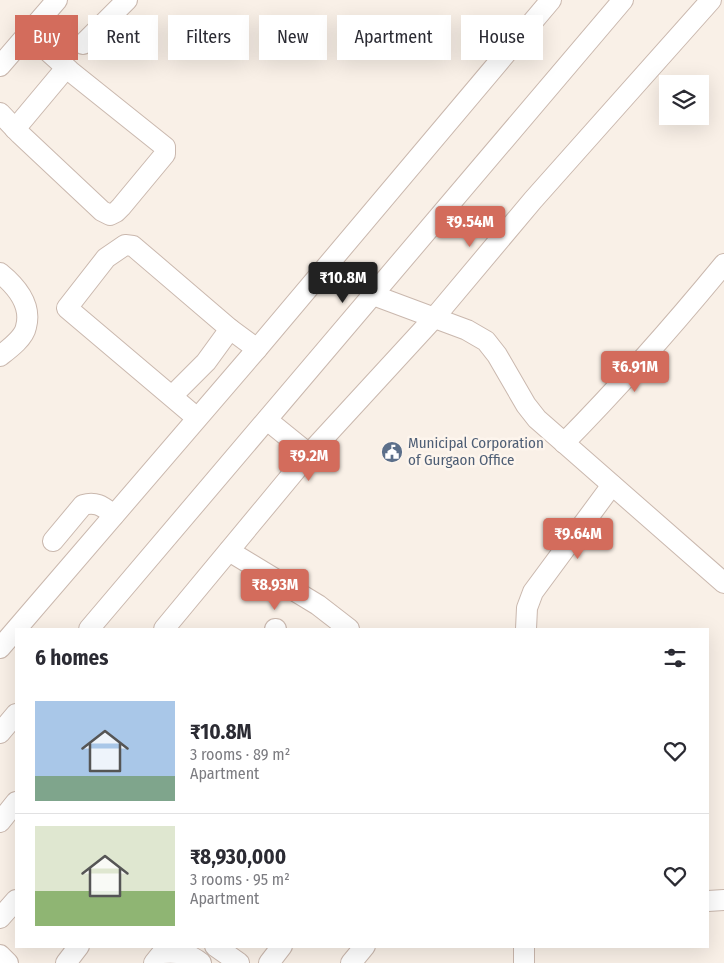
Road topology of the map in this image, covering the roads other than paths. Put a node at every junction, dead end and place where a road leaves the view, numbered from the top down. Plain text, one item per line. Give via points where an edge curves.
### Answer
1 (57, 0) edge
2 (127, 0) edge
3 (551, 0) edge
4 (622, 0) edge
5 (711, 0) edge
6 (44, 15) edge
7 (83, 44) dead end
8 (15, 48) edge
9 (57, 60) edge
10 (0, 66) edge
11 (66, 68) junction
12 (0, 113) edge
13 (15, 129) junction
14 (724, 264) edge
15 (0, 274) edge
16 (373, 295) junction
17 (434, 318) junction
18 (230, 329) junction
19 (257, 349) junction
20 (0, 356) edge
21 (172, 395) junction
22 (197, 418) junction
23 (267, 420) junction
24 (564, 443) junction
25 (308, 454) junction
26 (612, 485) junction
27 (114, 515) junction
28 (53, 541) dead end
29 (229, 551) junction
30 (724, 582) edge
31 (17, 628) edge
32 (90, 628) edge
33 (165, 628) edge
34 (348, 628) edge
35 (526, 628) edge
36 (15, 630) edge
37 (0, 648) edge
38 (15, 715) edge
39 (0, 733) edge
40 (15, 803) edge
41 (0, 822) edge
42 (724, 900) edge
43 (15, 901) edge
44 (709, 901) edge
45 (0, 918) edge
46 (77, 948) edge
47 (218, 948) edge
48 (280, 948) edge
49 (363, 948) edge
50 (524, 948) edge
51 (0, 955) edge
52 (8, 963) edge
53 (66, 963) edge
54 (154, 963) edge
55 (201, 963) edge
56 (239, 963) edge
57 (269, 963) edge
58 (351, 963) edge
59 (524, 963) edge

1 - 6 street
2 - 7 street
3 - 19 street
4 - 16 street
5 - 17 street via 533,200
8 - 10 street
9 - 11 street
11 - 13 street
11 - 13 street via 165,147 165,154 121,207 110,215 102,211
12 - 13 street
14 - 24 street via 598,409
15 - 20 street via 21,294 27,309 26,328
16 - 17 street
16 - 23 street
17 - 24 street via 468,330 486,341 526,405
17 - 25 street
18 - 19 street
18 - 21 street via 206,362
18 - 21 street via 133,246 125,245 106,258 67,308
19 - 22 street
21 - 22 street
22 - 27 street
23 - 25 street
23 - 32 street
24 - 26 street
25 - 29 street
26 - 30 street
26 - 35 street via 533,592 527,608
27 - 28 street via 98,504 83,505
27 - 31 street
29 - 33 street
29 - 34 street via 318,605
36 - 37 street
38 - 39 street
40 - 41 street
42 - 44 street
43 - 45 street
46 - 53 street
47 - 56 street
48 - 57 street
49 - 58 street
50 - 59 street
51 - 52 street
54 - 55 street via 162,953 177,952 193,956

